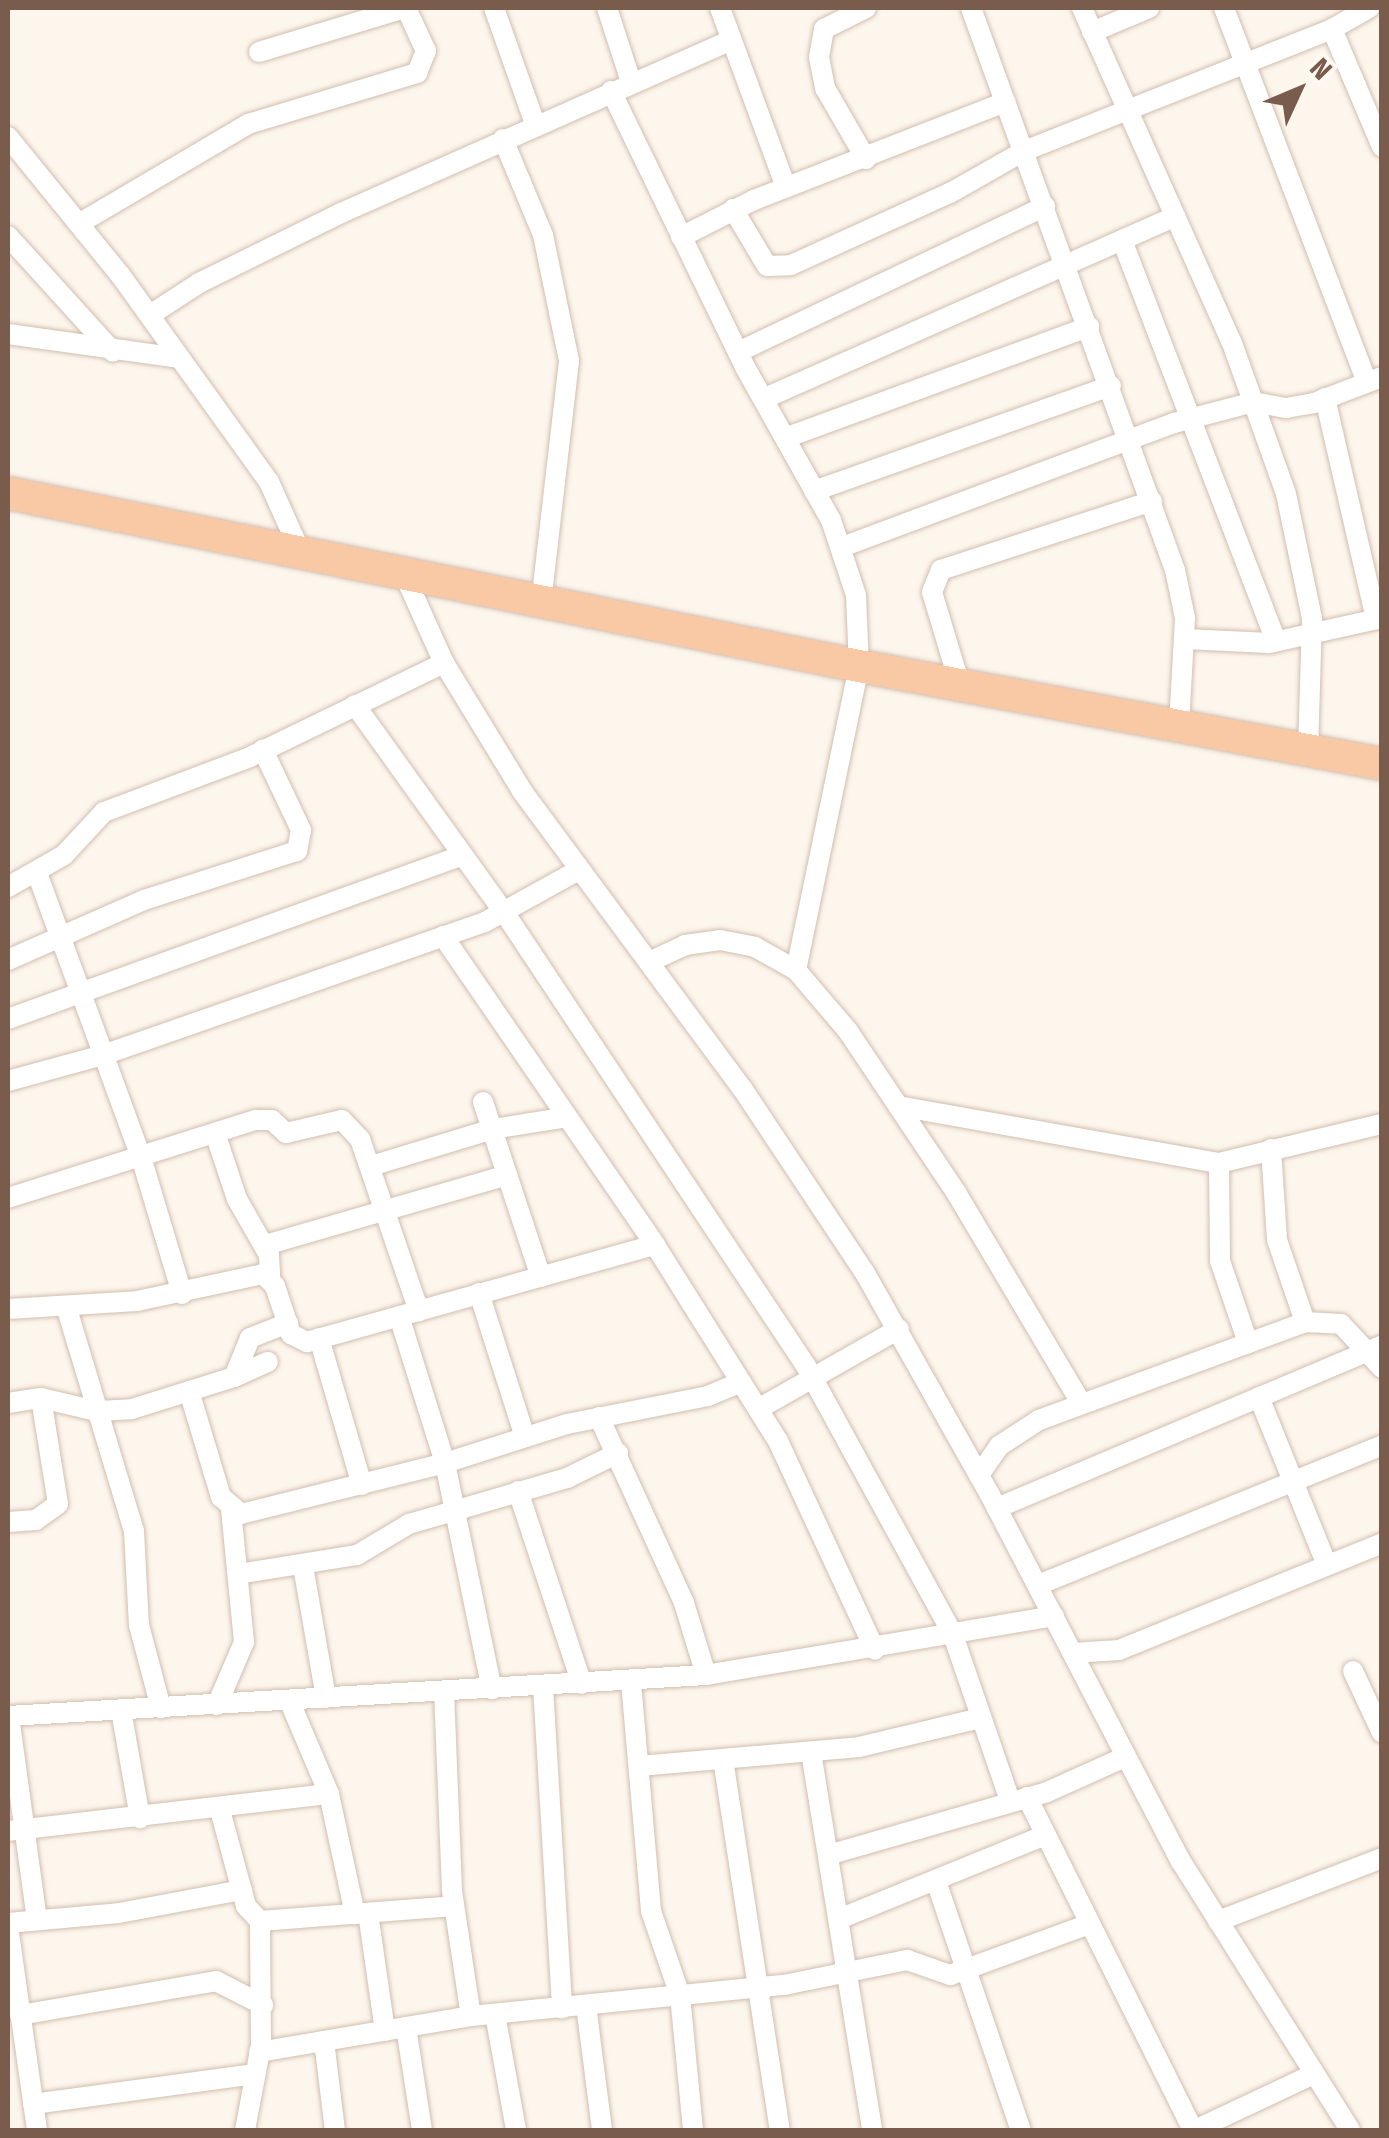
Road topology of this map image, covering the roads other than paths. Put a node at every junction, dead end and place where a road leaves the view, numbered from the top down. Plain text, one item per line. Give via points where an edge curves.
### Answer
1 (405, 8) edge
2 (494, 8) edge
3 (607, 8) edge
4 (720, 8) edge
5 (866, 8) edge
6 (972, 8) edge
7 (1082, 8) edge
8 (1149, 8) edge
9 (1224, 8) edge
10 (1370, 8) edge
11 (1332, 29) junction
12 (1092, 32) junction
13 (730, 41) junction
14 (259, 52) dead end
15 (1247, 62) junction
16 (631, 82) junction
17 (611, 91) junction
18 (1006, 102) junction
19 (1124, 108) junction
20 (534, 124) junction
21 (8, 137) edge
22 (503, 139) junction
23 (1382, 146) edge
24 (1024, 151) junction
25 (866, 160) junction
26 (786, 187) junction
27 (1044, 206) junction
28 (733, 210) junction
29 (1175, 216) junction
30 (80, 223) junction
31 (8, 236) edge
32 (680, 236) junction
33 (1122, 240) junction
34 (1066, 264) junction
35 (150, 315) junction
36 (8, 319) edge
37 (1089, 327) junction
38 (15, 336) edge
39 (113, 352) junction
40 (738, 352) junction
41 (178, 358) junction
42 (1374, 380) edge
43 (1111, 386) junction
44 (1325, 398) junction
45 (763, 399) junction
46 (1254, 402) junction
47 (1194, 418) junction
48 (785, 438) junction
49 (1130, 438) junction
50 (814, 490) junction
51 (8, 493) edge
52 (1152, 500) junction
53 (842, 547) junction
54 (300, 551) junction
55 (404, 574) junction
56 (541, 602) junction
57 (1379, 618) edge
58 (1313, 630) junction
59 (1184, 639) junction
60 (1276, 642) junction
61 (444, 664) junction
62 (859, 666) junction
63 (960, 684) junction
64 (356, 705) junction
65 (1179, 725) junction
66 (1308, 749) junction
67 (263, 750) junction
68 (1382, 764) edge
69 (460, 856) junction
70 (579, 870) junction
71 (37, 873) junction
72 (8, 887) edge
73 (504, 912) junction
74 (62, 936) junction
75 (443, 936) junction
76 (8, 960) edge
77 (649, 962) junction
78 (796, 970) junction
79 (81, 993) junction
80 (8, 1019) edge
81 (103, 1055) junction
82 (8, 1080) edge
83 (484, 1102) dead end
84 (898, 1106) junction
85 (567, 1116) junction
86 (1382, 1124) edge
87 (493, 1129) junction
88 (216, 1133) junction
89 (1271, 1149) junction
90 (141, 1156) junction
91 (1219, 1163) junction
92 (371, 1166) junction
93 (508, 1175) junction
94 (8, 1198) edge
95 (385, 1206) junction
96 (265, 1245) junction
97 (655, 1245) junction
98 (270, 1277) junction
99 (541, 1277) junction
100 (479, 1293) junction
101 (182, 1294) junction
102 (66, 1306) junction
103 (8, 1309) edge
104 (409, 1314) junction
105 (288, 1322) junction
106 (1306, 1322) junction
107 (899, 1329) junction
108 (318, 1338) junction
109 (1248, 1343) junction
110 (1374, 1348) edge
111 (268, 1362) dead end
112 (1382, 1368) edge
113 (234, 1377) junction
114 (814, 1379) junction
115 (742, 1382) junction
116 (188, 1391) junction
117 (1258, 1397) junction
118 (41, 1398) junction
119 (8, 1403) edge
120 (1081, 1403) junction
121 (758, 1409) junction
122 (97, 1411) junction
123 (599, 1417) junction
124 (525, 1438) junction
125 (1382, 1445) edge
126 (618, 1453) junction
127 (444, 1464) junction
128 (979, 1475) junction
129 (1292, 1481) junction
130 (362, 1485) junction
131 (518, 1491) junction
132 (998, 1508) junction
133 (454, 1509) junction
134 (231, 1510) junction
135 (8, 1522) edge
136 (1382, 1543) edge
137 (1328, 1565) junction
138 (303, 1566) junction
139 (238, 1574) junction
140 (1038, 1585) junction
141 (1054, 1616) junction
142 (953, 1636) junction
143 (876, 1650) junction
144 (1074, 1653) junction
145 (1353, 1671) dead end
146 (706, 1675) junction
147 (631, 1682) junction
148 (582, 1684) junction
149 (542, 1686) junction
150 (492, 1689) junction
151 (444, 1692) junction
152 (326, 1698) junction
153 (289, 1700) junction
154 (217, 1704) junction
155 (161, 1708) junction
156 (121, 1710) junction
157 (8, 1716) edge
158 (982, 1718) junction
159 (1382, 1733) edge
160 (812, 1752) junction
161 (1125, 1757) junction
162 (723, 1759) junction
163 (640, 1766) junction
164 (329, 1794) junction
165 (1018, 1799) junction
166 (220, 1810) junction
167 (140, 1818) junction
168 (16, 1831) edge
169 (1046, 1835) junction
170 (828, 1854) junction
171 (1382, 1858) edge
172 (936, 1881) junction
173 (242, 1890) junction
174 (453, 1906) junction
175 (361, 1913) junction
176 (839, 1919) junction
177 (37, 1920) junction
178 (260, 1921) junction
179 (1218, 1921) junction
180 (8, 1924) edge
181 (1089, 1924) junction
182 (848, 1970) junction
183 (966, 1971) junction
184 (762, 1987) junction
185 (680, 1996) junction
186 (263, 2005) junction
187 (586, 2005) junction
188 (562, 2008) junction
189 (495, 2014) junction
190 (20, 2015) junction
191 (471, 2016) junction
192 (395, 2029) junction
193 (324, 2041) junction
194 (259, 2052) junction
195 (255, 2074) junction
196 (1312, 2074) junction
197 (33, 2104) junction
198 (37, 2130) edge
199 (246, 2130) edge
200 (335, 2130) edge
201 (422, 2130) edge
202 (516, 2130) edge
203 (602, 2130) edge
204 (693, 2130) edge
205 (780, 2130) edge
206 (872, 2130) edge
207 (1021, 2130) edge
208 (1194, 2130) edge
209 (1350, 2130) edge

1 - 14 street
1 - 30 street via 426,51 417,72 248,124
2 - 20 street
3 - 16 street
4 - 13 street
5 - 25 street via 824,29 818,57 825,88
6 - 18 street
7 - 12 street
8 - 12 street
9 - 15 street
10 - 11 street
11 - 15 street
11 - 23 street
12 - 19 street
13 - 16 street
13 - 26 street
15 - 19 street
15 - 42 street
16 - 17 street
17 - 20 street
17 - 32 street
18 - 24 street
18 - 25 street
19 - 24 street
19 - 29 street
20 - 22 street
21 - 30 street
22 - 35 street via 244,259
22 - 56 street via 543,235 568,347
24 - 27 street
24 - 28 street via 950,194 776,268 756,253
25 - 26 street
26 - 28 street
27 - 34 street
27 - 40 street
28 - 32 street
29 - 33 street
29 - 46 street
30 - 35 street
31 - 39 street
32 - 40 street
33 - 34 street
33 - 47 street
34 - 37 street
34 - 45 street
35 - 41 street
36 - 38 street
37 - 43 street
37 - 48 street
38 - 39 street
39 - 41 street
40 - 45 street
41 - 54 street via 280,500
42 - 44 street
43 - 49 street
43 - 50 street
44 - 46 street via 1286,408
44 - 57 street
45 - 48 street
46 - 47 street
46 - 58 street via 1286,494
47 - 49 street
47 - 60 street
48 - 50 street
49 - 52 street
49 - 53 street
50 - 53 street
51 - 54 highway
52 - 59 street via 1183,599
52 - 63 street via 941,570 932,592
53 - 62 street via 856,595
54 - 55 highway
55 - 56 highway
55 - 61 street
56 - 62 highway
57 - 58 street
58 - 60 street
58 - 66 street
59 - 60 street
59 - 65 street
61 - 64 street
61 - 70 street
62 - 63 highway
62 - 78 street
63 - 65 highway
64 - 67 street
64 - 69 street
65 - 66 highway
66 - 68 highway
67 - 71 street via 104,812
67 - 74 street via 301,830 297,852 144,900
69 - 73 street
69 - 79 street
70 - 73 street
70 - 77 street
71 - 72 street
71 - 74 street
73 - 75 street
73 - 114 street
74 - 76 street
74 - 79 street
75 - 81 street
75 - 85 street
77 - 78 street via 685,945 720,940 754,947
77 - 107 street via 775,1136
78 - 84 street
79 - 80 street
79 - 81 street
81 - 82 street
81 - 90 street
83 - 87 street
84 - 91 street
84 - 120 street via 987,1240
85 - 87 street
85 - 97 street
86 - 89 street
87 - 92 street
87 - 93 street
88 - 90 street
88 - 92 street via 266,1118 286,1132 342,1120 360,1138
88 - 96 street via 237,1199
89 - 91 street
89 - 106 street via 1277,1240
90 - 94 street
90 - 101 street
91 - 109 street via 1220,1261
92 - 95 street
93 - 95 street
93 - 99 street
95 - 96 street
95 - 104 street
96 - 98 street
97 - 99 street
97 - 115 street
98 - 101 street via 252,1274
98 - 105 street
99 - 100 street
100 - 104 street
100 - 124 street
101 - 102 street
102 - 103 street
102 - 122 street
104 - 108 street
104 - 127 street
105 - 108 street via 297,1342
105 - 113 street via 250,1338
106 - 109 street
106 - 110 street via 1340,1324
107 - 114 street
107 - 128 street
108 - 130 street
109 - 120 street
110 - 112 street
110 - 117 street
111 - 113 street
113 - 116 street
114 - 121 street
114 - 142 street
115 - 121 street
115 - 123 street via 708,1396
116 - 122 street via 132,1409
116 - 134 street via 220,1498
117 - 129 street
117 - 132 street
118 - 119 street
118 - 122 street
118 - 135 street via 58,1504 36,1520
120 - 128 street via 1010,1438
121 - 143 street via 826,1532
122 - 155 street via 134,1531 138,1625
123 - 124 street
123 - 126 street
124 - 127 street
125 - 129 street
126 - 131 street
126 - 146 street via 684,1603
127 - 130 street
127 - 133 street
128 - 132 street
129 - 137 street
129 - 140 street
130 - 134 street via 252,1512
131 - 133 street
131 - 148 street
132 - 140 street
133 - 138 street via 400,1528 357,1556
133 - 150 street
134 - 139 street
136 - 137 street
137 - 144 street via 1120,1650
138 - 139 street
138 - 152 street
139 - 154 street via 244,1642
140 - 141 street
141 - 142 street
141 - 144 street
142 - 143 street
142 - 158 street
143 - 146 street
144 - 161 street
145 - 159 street
146 - 147 street
147 - 148 street
147 - 163 street
148 - 149 street
149 - 150 street
149 - 188 street
150 - 151 street
151 - 152 street
151 - 174 street
152 - 153 street
153 - 154 street
153 - 164 street
154 - 155 street
155 - 156 street
156 - 157 street
156 - 167 street
157 - 168 street
158 - 160 street
158 - 165 street
160 - 162 street
160 - 170 street
161 - 165 street
161 - 179 street
162 - 163 street
162 - 184 street
163 - 185 street via 651,1911
164 - 166 street
164 - 175 street
165 - 169 street
165 - 170 street
166 - 167 street
166 - 173 street
167 - 168 street
168 - 177 street
169 - 172 street
169 - 181 street
170 - 176 street
171 - 179 street
172 - 176 street
172 - 183 street
173 - 177 street
173 - 178 street
174 - 175 street
174 - 191 street
175 - 178 street
175 - 192 street
176 - 182 street
177 - 180 street
178 - 186 street
179 - 196 street
180 - 190 street
181 - 183 street
181 - 208 street
182 - 183 street via 917,1960 940,1975
182 - 184 street
182 - 206 street
183 - 207 street
184 - 185 street
184 - 205 street
185 - 187 street
185 - 204 street
186 - 190 street via 216,1981
186 - 194 street
187 - 188 street
187 - 203 street
188 - 189 street
189 - 191 street
189 - 202 street
190 - 197 street
191 - 192 street
192 - 193 street
192 - 201 street
193 - 194 street
193 - 200 street
194 - 195 street
195 - 197 street
195 - 199 street
196 - 208 street
196 - 209 street
197 - 198 street

